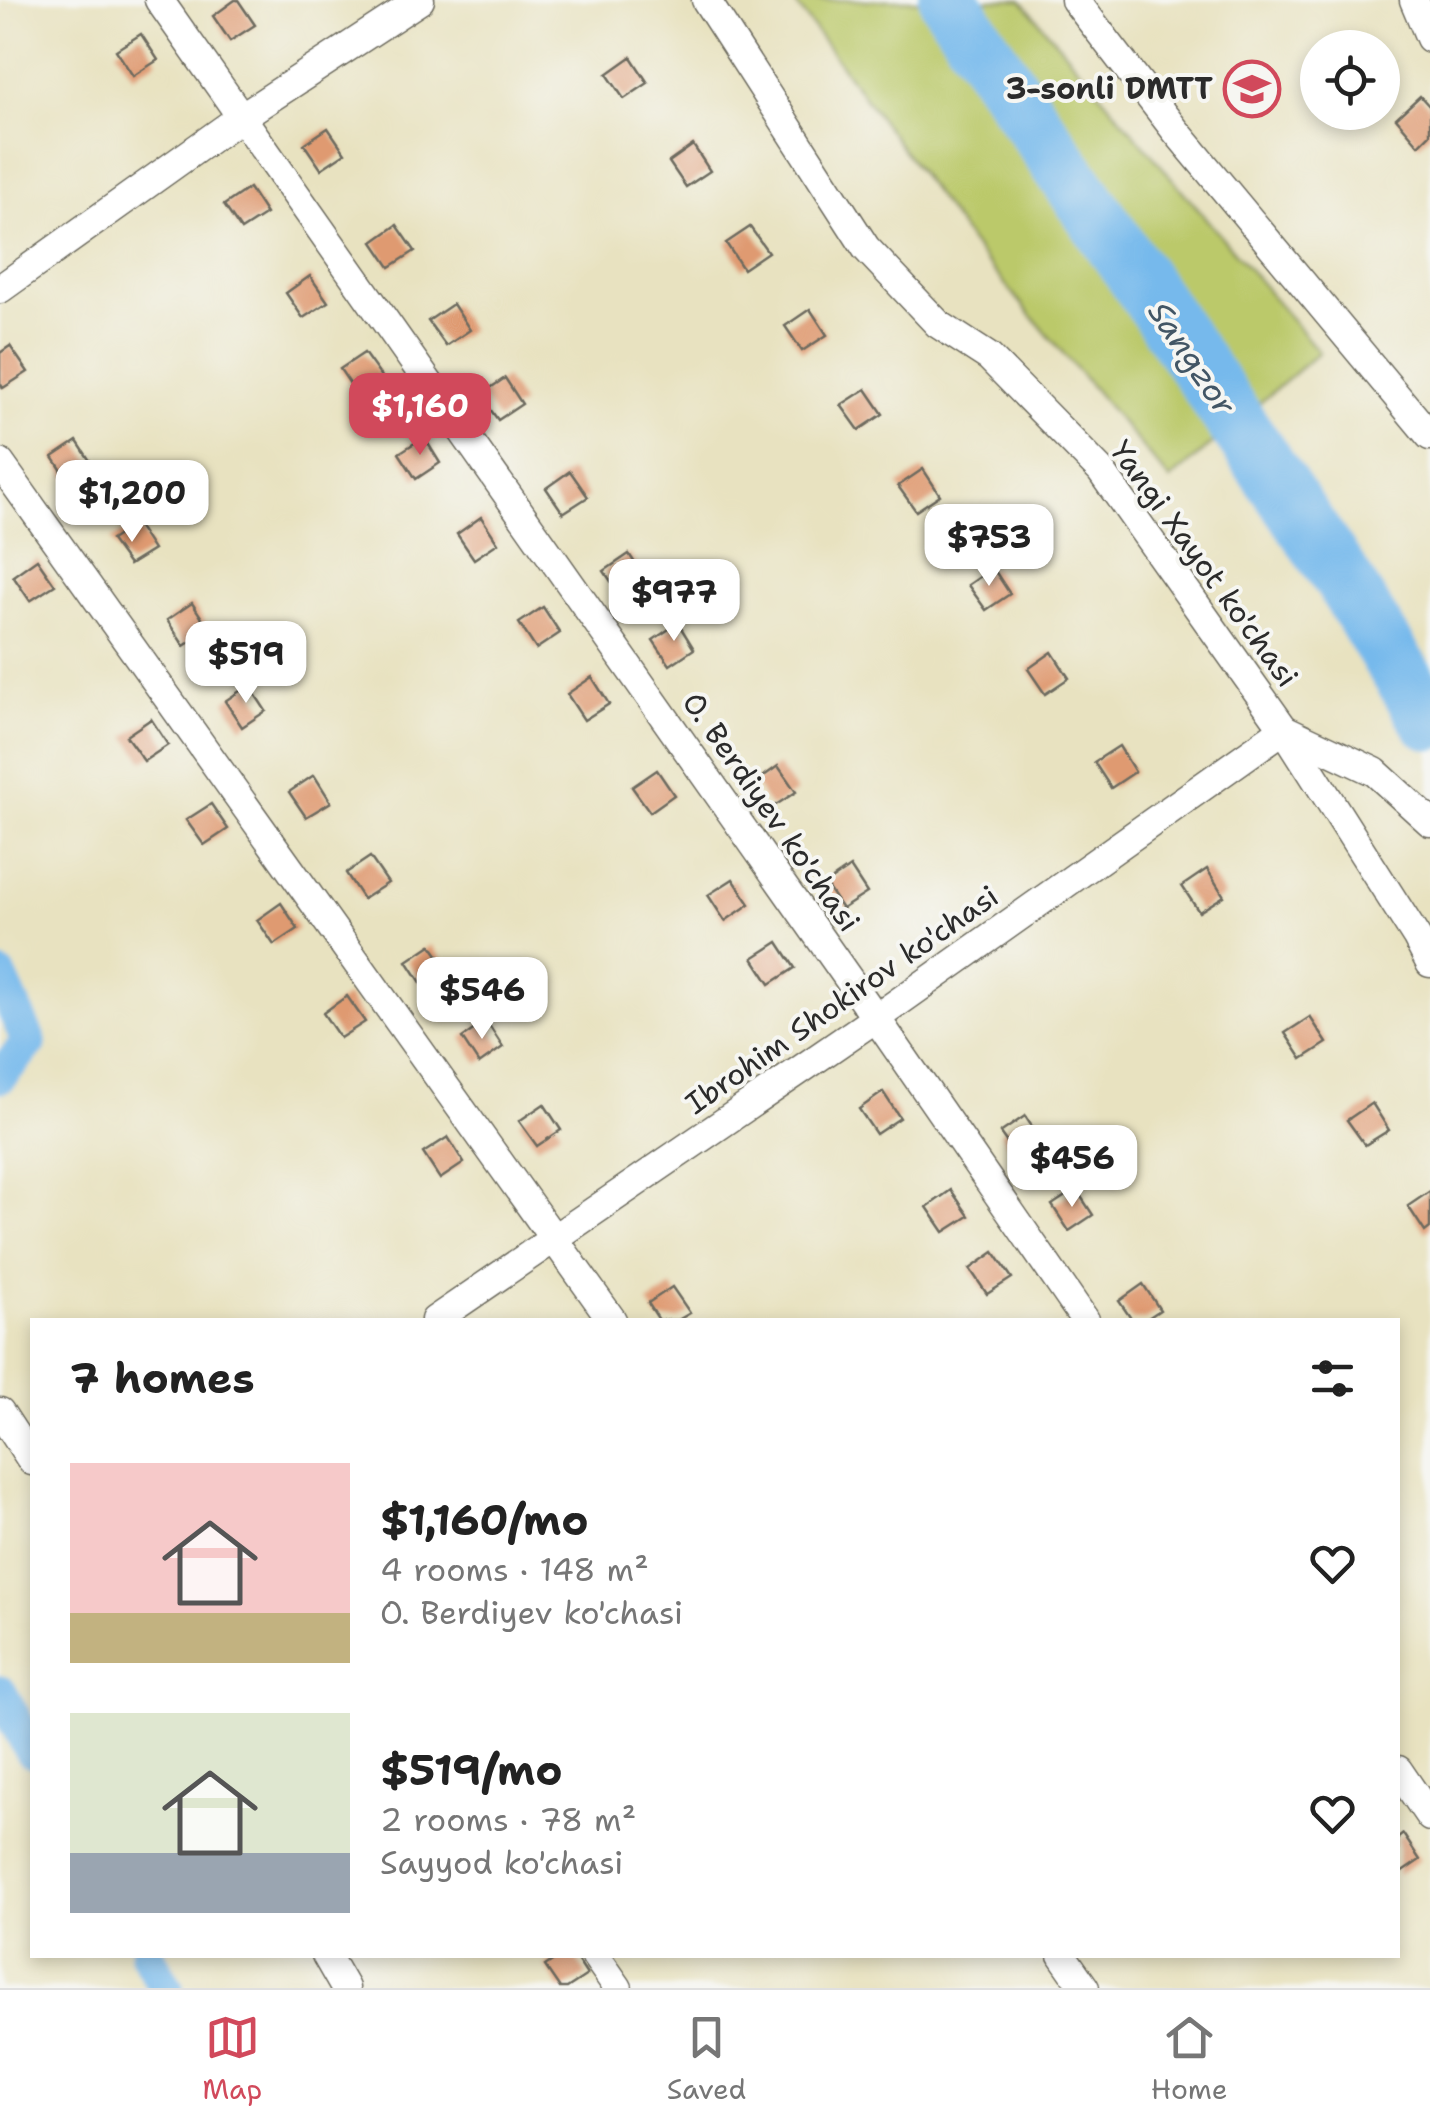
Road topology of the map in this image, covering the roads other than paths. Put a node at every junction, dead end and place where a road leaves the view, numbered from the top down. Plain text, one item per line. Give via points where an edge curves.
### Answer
1 (159, 0) edge
2 (420, 0) edge
3 (706, 0) edge
4 (1075, 0) edge
5 (1414, 0) edge
6 (1430, 38) edge
7 (241, 116) junction
8 (0, 288) edge
9 (1430, 436) edge
10 (0, 463) edge
11 (1284, 730) junction
12 (1430, 822) edge
13 (1430, 963) edge
14 (876, 1018) junction
15 (554, 1238) junction
16 (438, 1318) edge
17 (611, 1318) edge
18 (1085, 1318) edge
19 (0, 1412) edge
20 (30, 1458) edge
21 (1400, 1773) edge
22 (1430, 1817) edge
23 (328, 1958) edge
24 (596, 1958) edge
25 (1064, 1958) edge
26 (345, 1988) edge
27 (618, 1988) edge
28 (1085, 1988) edge

1 - 7 street, O. Berdiyev ko'chasi
2 - 7 street
3 - 11 street, Yangi Xayot ko'chasi via 866,248 938,324 989,357 1101,471
4 - 9 street
5 - 6 street
7 - 8 street
7 - 14 street, O. Berdiyev ko'chasi
10 - 15 street
11 - 12 street via 1375,772
11 - 13 street, Yangi Xayot ko'chasi
11 - 14 street, Ibrohim Shokirov ko'chasi
14 - 15 street, Ibrohim Shokirov ko'chasi
14 - 18 street, O. Berdiyev ko'chasi
15 - 16 street, Ibrohim Shokirov ko'chasi
15 - 17 street
19 - 20 street
21 - 22 street
23 - 26 street
24 - 27 street
25 - 28 street

